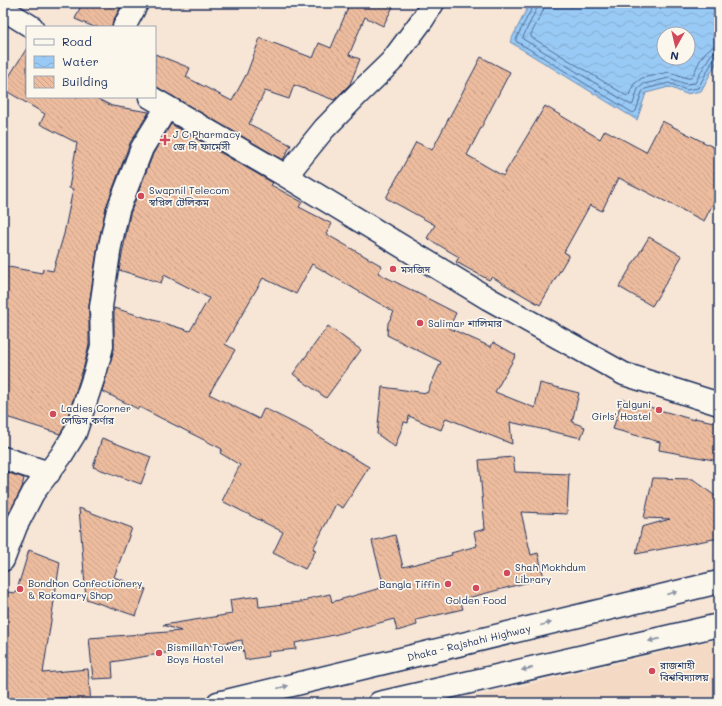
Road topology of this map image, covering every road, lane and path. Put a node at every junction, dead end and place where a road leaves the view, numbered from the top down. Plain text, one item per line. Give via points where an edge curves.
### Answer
1 (137, 3) edge
2 (433, 3) edge
3 (3, 10) edge
4 (30, 26) edge
5 (125, 26) edge
6 (158, 102) edge
7 (286, 176) junction
8 (719, 404) edge
9 (3, 458) edge
10 (49, 473) junction
11 (3, 560) edge
12 (719, 582) edge
13 (719, 625) edge
14 (218, 703) edge
15 (379, 703) edge

1 - 5 main road
2 - 7 main road via 391,62 324,129
3 - 4 main road
6 - 7 main road
6 - 10 main road via 118,210 101,307 102,346 96,370 75,433
7 - 8 main road via 489,299 624,374
9 - 10 main road
10 - 11 main road via 33,493 16,526
14 -> 12 main road, Dhaka - Rajshahi Highway
13 -> 15 main road

